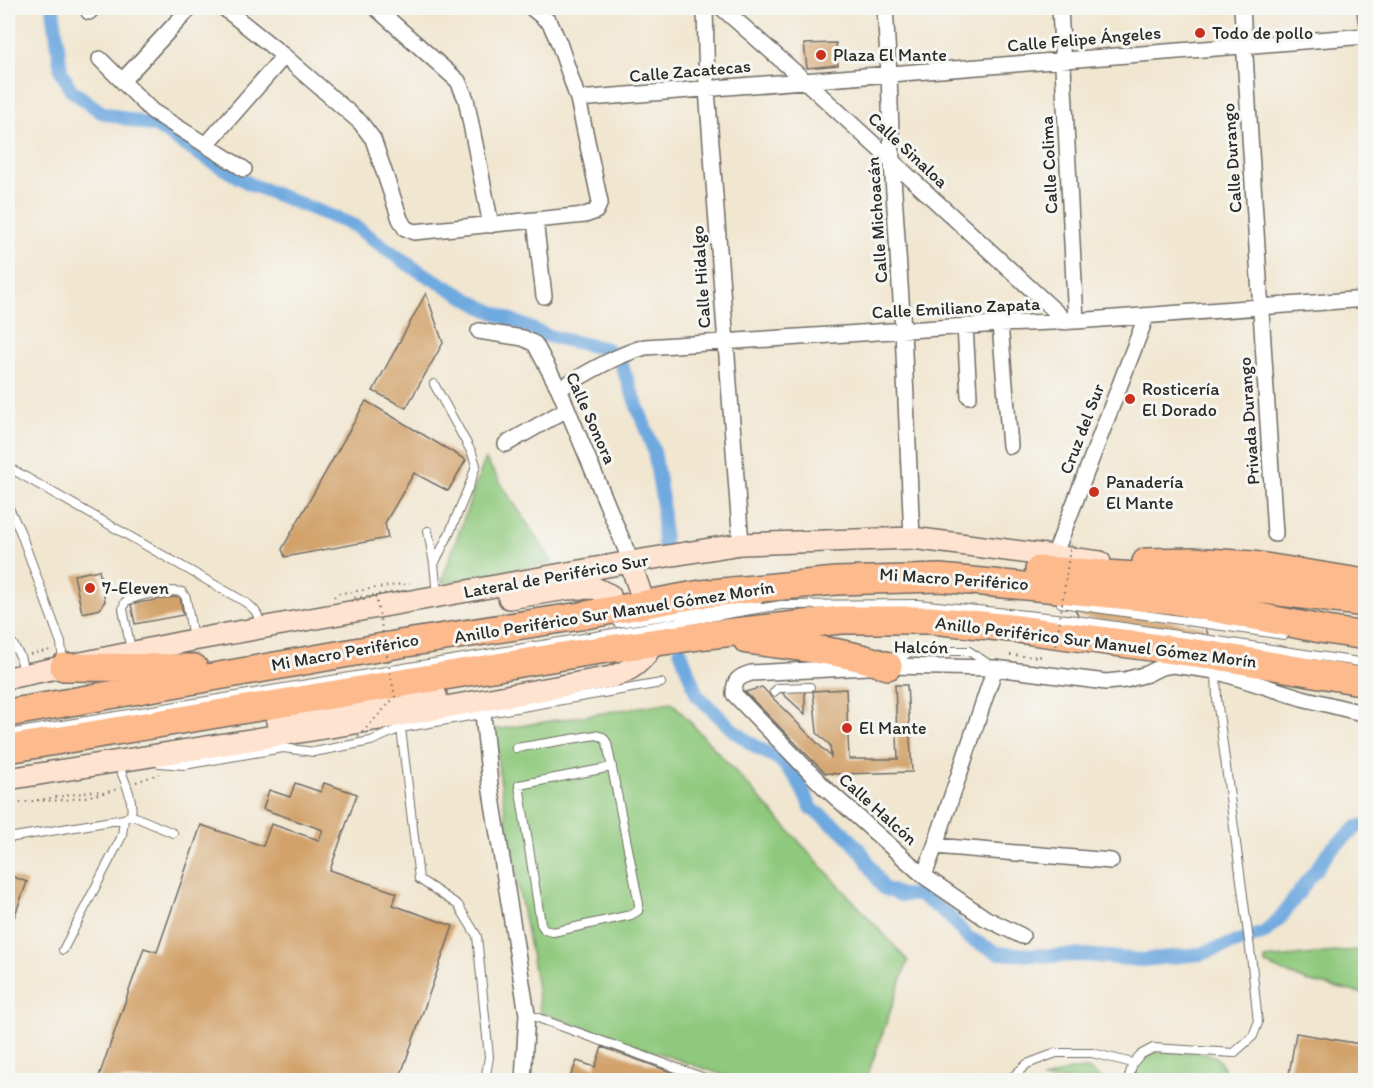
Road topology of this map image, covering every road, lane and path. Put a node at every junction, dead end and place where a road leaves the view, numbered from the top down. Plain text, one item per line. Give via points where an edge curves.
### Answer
1 (190, 8) edge
2 (376, 8) edge
3 (532, 8) edge
4 (705, 8) edge
5 (722, 8) edge
6 (885, 8) edge
7 (1060, 8) edge
8 (1242, 8) edge
9 (1365, 8) edge
10 (233, 10) edge
11 (1365, 19) edge
12 (1365, 36) edge
13 (1245, 46) junction
14 (284, 56) junction
15 (100, 59) dead end
16 (1064, 60) junction
17 (889, 74) junction
18 (122, 81) junction
19 (805, 81) junction
20 (707, 89) junction
21 (578, 99) junction
22 (207, 144) junction
23 (892, 162) junction
24 (244, 169) dead end
25 (534, 220) junction
26 (491, 225) junction
27 (544, 296) dead end
28 (1365, 299) edge
29 (1261, 306) junction
30 (1146, 317) junction
31 (1072, 322) junction
32 (1000, 324) junction
33 (965, 326) junction
34 (903, 330) junction
35 (479, 331) dead end
36 (726, 342) junction
37 (434, 384) dead end
38 (559, 389) junction
39 (969, 396) dead end
40 (567, 410) junction
41 (506, 444) dead end
42 (1010, 446) dead end
43 (8, 467) edge
44 (8, 506) edge
45 (428, 531) dead end
46 (1275, 534) dead end
47 (912, 538) junction
48 (1071, 542) dead end
49 (741, 544) junction
50 (1054, 556) junction
51 (630, 562) junction
52 (1109, 563) junction
53 (434, 564) junction
54 (911, 587) dead end
55 (841, 589) dead end
56 (1172, 589) junction
57 (405, 591) dead end
58 (1362, 592) edge
59 (641, 594) dead end
60 (610, 595) dead end
61 (437, 596) junction
62 (794, 596) dead end
63 (1058, 602) dead end
64 (1365, 622) edge
65 (606, 624) dead end
66 (268, 627) junction
67 (707, 635) junction
68 (8, 636) edge
69 (1365, 636) edge
70 (1294, 637) dead end
71 (193, 640) junction
72 (1056, 646) dead end
73 (131, 652) junction
74 (648, 652) dead end
75 (614, 659) dead end
76 (1217, 663) junction
77 (1365, 663) edge
78 (888, 666) junction
79 (64, 667) junction
80 (995, 668) junction
81 (264, 669) junction
82 (16, 676) edge
83 (661, 682) dead end
84 (1365, 682) edge
85 (734, 685) joint
86 (810, 687) dead end
87 (774, 692) dead end
88 (8, 713) edge
89 (483, 713) junction
90 (1365, 714) edge
91 (160, 723) junction
92 (401, 728) junction
93 (8, 734) edge
94 (358, 737) dead end
95 (516, 748) dead end
96 (8, 750) edge
97 (117, 762) junction
98 (8, 763) edge
99 (184, 765) junction
100 (612, 767) junction
101 (8, 779) edge
102 (127, 786) junction
103 (8, 805) edge
104 (128, 817) junction
105 (173, 833) dead end
106 (8, 838) edge
107 (935, 846) junction
108 (1111, 861) dead end
109 (924, 876) junction
110 (1022, 936) dead end
111 (63, 950) dead end
112 (527, 1014) junction
113 (1133, 1063) junction
114 (485, 1080) edge
115 (523, 1080) edge
116 (710, 1080) edge
117 (1009, 1080) edge
118 (1128, 1080) edge

1 - 18 street
2 - 26 street via 458,81 466,99
3 - 21 street via 550,23
4 - 20 street, Calle Hidalgo
5 - 19 street, Calle Sinaloa
6 - 17 street, Calle Michoacán
7 - 16 street, Calle Colima
8 - 13 street, Calle Durango
9 - 11 street
10 - 14 street
12 - 13 street, Calle Felipe Ángeles
13 - 16 street, Calle Felipe Ángeles
13 - 29 street, Calle Durango
14 - 22 street
14 - 26 street via 360,122 373,139 405,228 414,232
15 - 18 street
16 - 17 street, Calle Felipe Ángeles
16 - 31 street, Calle Colima
17 - 19 street, Calle Felipe Ángeles
17 - 23 street, Calle Michoacán
18 - 22 street via 152,111
19 - 20 street, Calle Zacatecas
19 - 23 street, Calle Sinaloa
20 - 21 street, Calle Zacatecas
20 - 36 street, Calle Hidalgo
21 - 25 street via 600,202 596,211 585,215
22 - 24 street
23 - 31 street, Calle Sinaloa
23 - 34 street, Calle Michoacán
25 - 26 street
25 - 27 street
28 - 29 street, Calle Emiliano Zapata
29 - 30 street, Calle Emiliano Zapata
29 - 46 street, Privada Durango
30 - 31 street, Calle Emiliano Zapata
30 - 50 street, Cruz del Sur
31 - 32 street, Calle Emiliano Zapata
32 - 33 street, Calle Emiliano Zapata
32 - 42 street
33 - 34 street, Calle Emiliano Zapata
33 - 39 street
34 - 36 street, Calle Emiliano Zapata
34 - 47 street, Calle Michoacán
35 - 38 street, Calle Sonora via 523,338 535,344
36 - 38 street, Calle Emiliano Zapata via 634,350
36 - 49 street, Calle Hidalgo
37 - 53 lane via 476,465
38 - 40 street, Calle Sonora
40 - 41 street
40 - 51 street, Calle Sonora
43 - 66 lane via 245,602
44 - 79 lane via 61,644
45 - 53 lane
47 - 49 street, Lateral de Periférico Sur
47 - 50 street, Lateral de Periférico Sur
48 - 72 path, bridge
49 - 51 street, Lateral de Periférico Sur
50 - 52 street, Lateral de Periférico Sur
51 - 59 street
51 - 61 street, Lateral de Periférico Sur
52 - 56 highway
52 - 58 highway via 1246,574
53 - 61 lane
54 - 55 lane, Mi Macro Periférico
56 - 58 highway
56 - 64 highway
56 - 69 highway, Anillo Periférico Sur Manuel Gómez Morín via 1326,630
56 - 81 highway, Anillo Periférico Sur Manuel Gómez Morín via 940,578 836,581 701,594
57 - 94 path, bridge via 352,598 376,597 395,697
60 - 66 street via 595,588 567,589 368,621
61 - 66 street, Lateral de Periférico Sur
62 - 65 lane
63 - 70 lane
66 - 71 street, Lateral de Periférico Sur
67 - 76 highway, Anillo Periférico Sur Manuel Gómez Morín via 841,620 931,620 1021,629
67 - 78 highway via 843,654
67 - 91 highway, Anillo Periférico Sur Manuel Gómez Morín
68 - 82 lane via 20,656
71 - 73 street, Lateral de Periférico Sur
71 - 73 lane via 182,592 131,598 123,609
73 - 79 street, Lateral de Periférico Sur
74 - 97 street via 640,663 611,677
75 - 97 street via 580,670 236,728
76 - 80 street, Halcón via 1161,667 1125,680 1106,682
76 - 84 highway, Anillo Periférico Sur Manuel Gómez Morín via 1280,667
76 - 90 street, Halcón via 1302,698
76 - 113 lane via 1217,699 1258,1023 1253,1036 1234,1053 1153,1047
77 - 93 lane, Mi Macro Periférico via 1076,620 917,604 781,605
78 - 80 street, Halcón
78 - 85 street, Halcón via 751,673 740,677
79 - 81 highway
79 - 82 street, Lateral de Periférico Sur
80 - 107 street
81 - 88 highway, Anillo Periférico Sur Manuel Gómez Morín
83 - 89 lane
85 - 109 street, Calle Halcón via 734,694 741,703 815,778
86 - 87 lane via 778,688
89 - 92 lane
89 - 112 street via 490,785
91 - 96 highway, Anillo Periférico Sur Manuel Gómez Morín
91 - 98 highway
92 - 99 lane via 371,741 314,752 283,748
92 - 114 lane via 419,879 458,905 477,936 489,1057
95 - 100 lane via 596,735 608,743
97 - 99 lane
97 - 101 street
97 - 102 lane
99 - 102 path
100 - 100 lane via 638,911 553,932 545,930 519,785
102 - 103 path via 49,802
102 - 104 lane via 132,807
104 - 105 lane
104 - 106 lane
104 - 111 lane
107 - 108 street
107 - 109 street
109 - 110 street, Calle Halcón via 985,918
112 - 115 street
112 - 116 lane
113 - 117 lane via 1092,1053 1056,1053 1027,1064
113 - 118 lane

